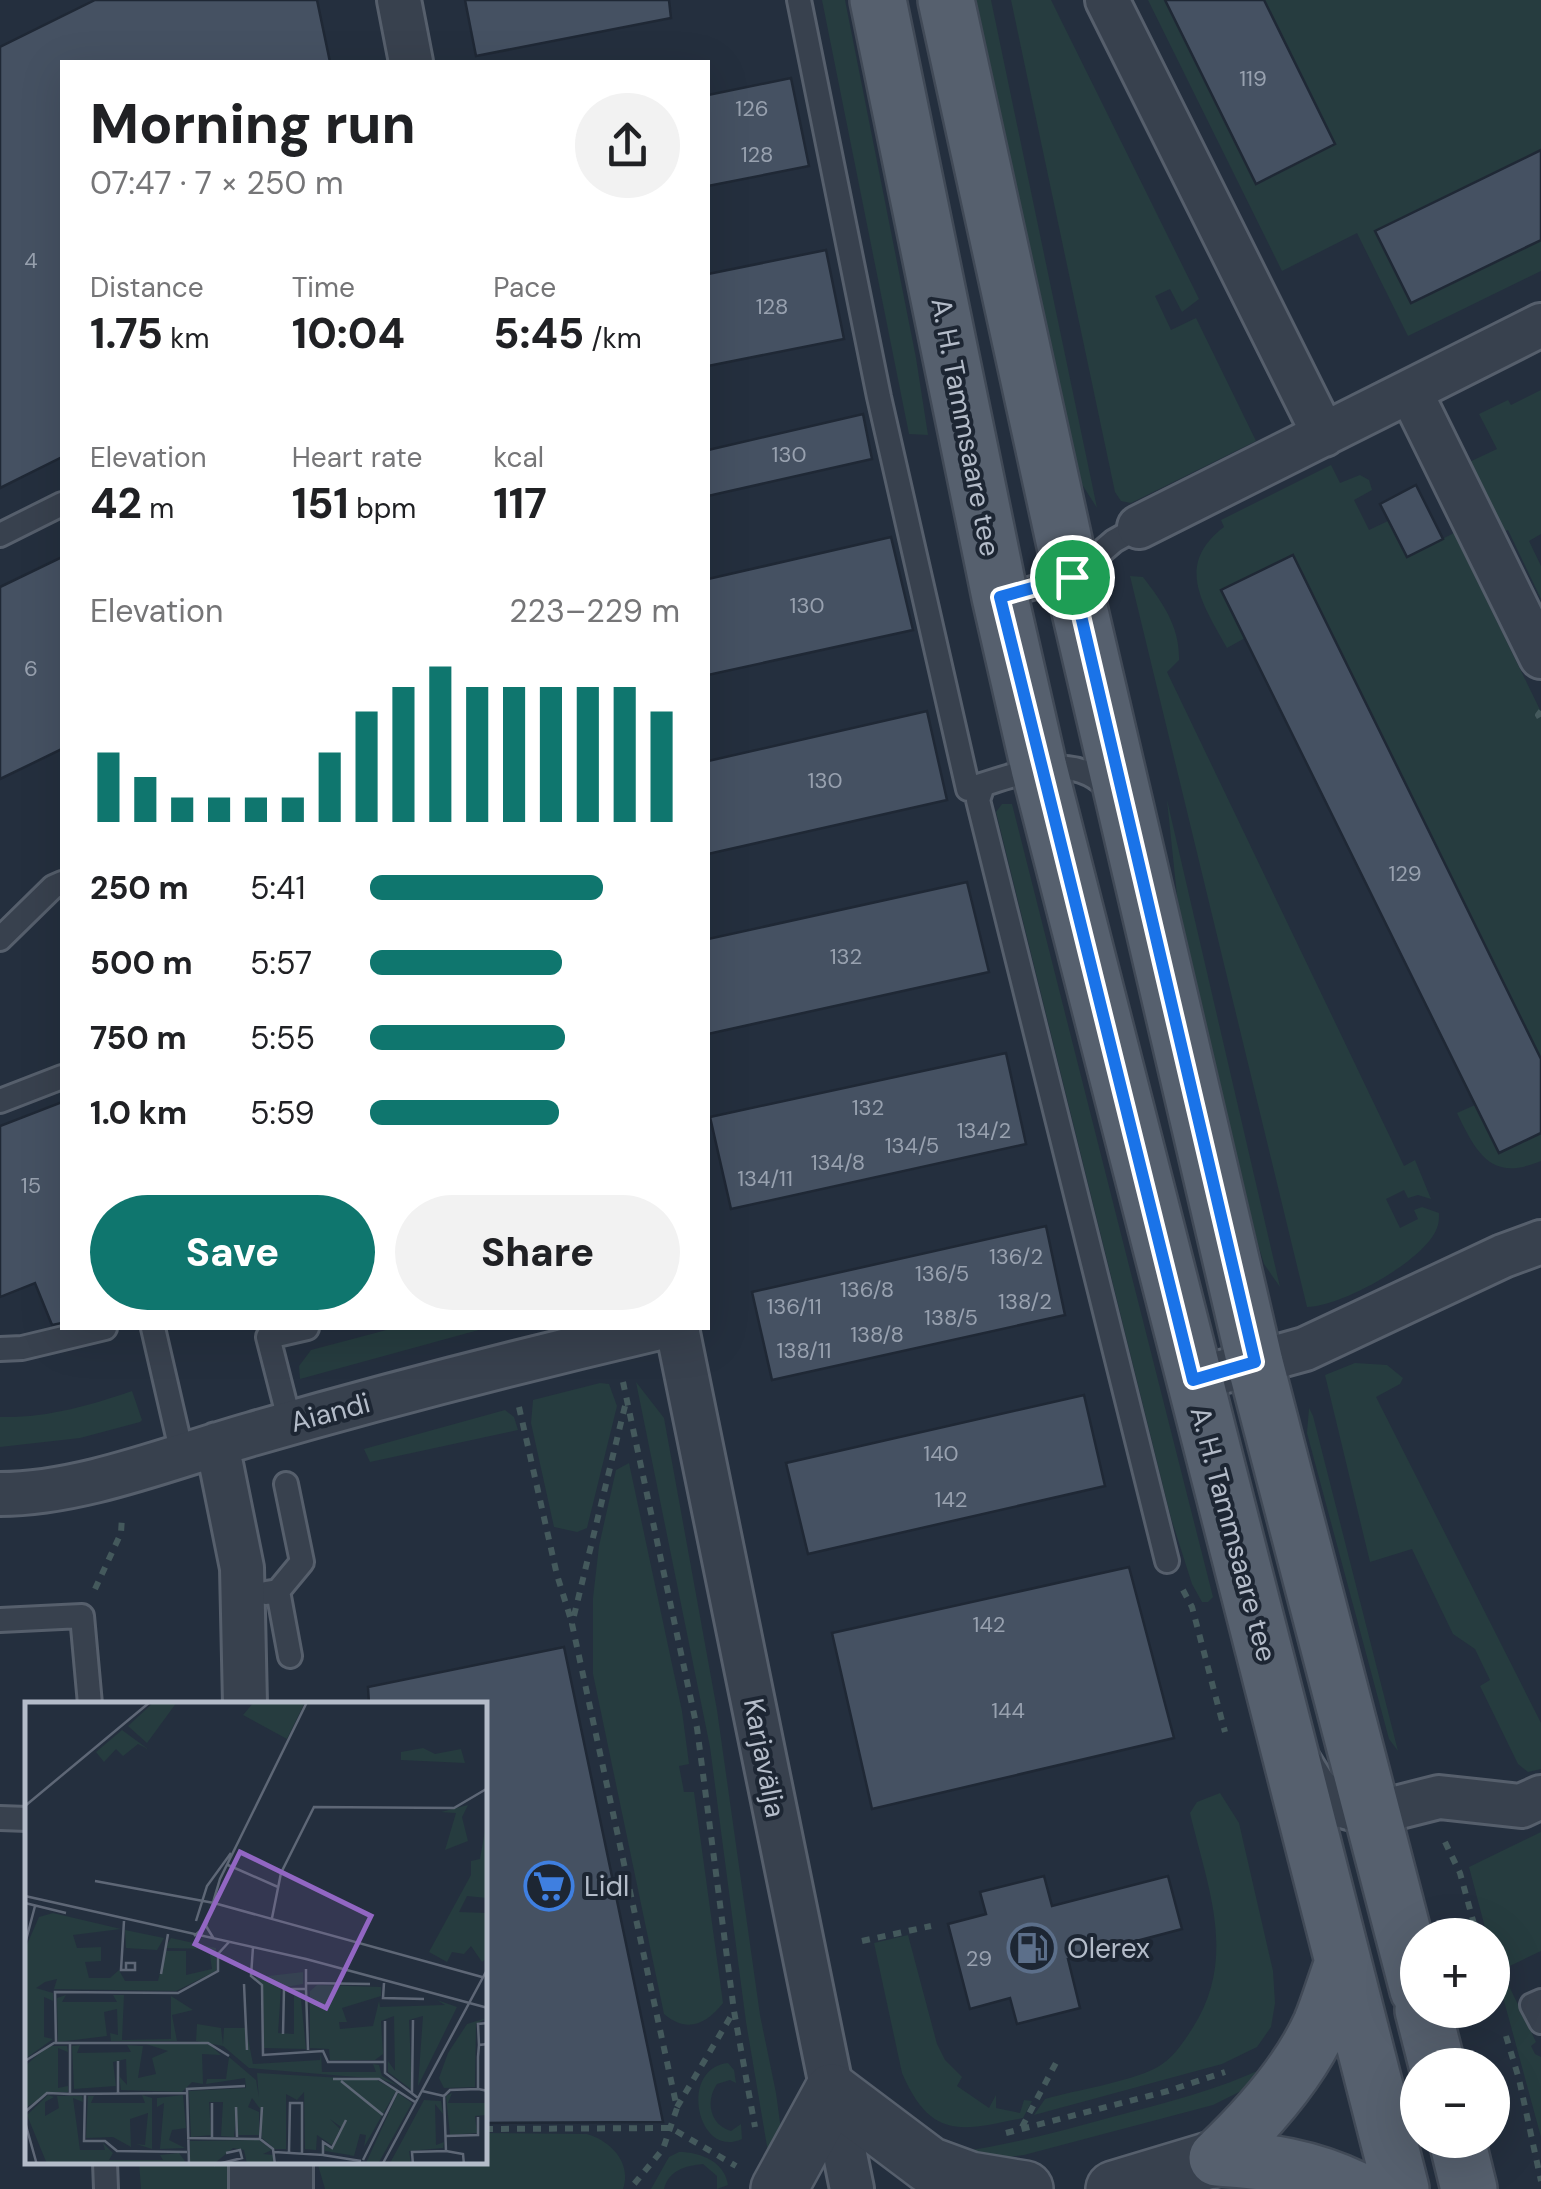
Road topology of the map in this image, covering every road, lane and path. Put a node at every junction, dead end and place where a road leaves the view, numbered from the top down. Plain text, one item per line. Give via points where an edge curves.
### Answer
1 (398, 0) edge
2 (799, 0) edge
3 (878, 0) edge
4 (946, 0) edge
5 (1106, 0) edge
6 (411, 60) edge
7 (1541, 324) edge
8 (1410, 390) junction
9 (1324, 435) junction
10 (60, 505) edge
11 (1139, 527) joint
12 (0, 535) edge
13 (1072, 577) junction
14 (1000, 597) junction
15 (1541, 657) edge
16 (1541, 712) edge
17 (1541, 720) edge
18 (1040, 768) junction
19 (983, 785) junction
20 (1126, 812) junction
21 (60, 883) edge
22 (0, 939) edge
23 (60, 1078) edge
24 (0, 1100) edge
25 (1541, 1242) edge
26 (97, 1330) edge
27 (154, 1330) edge
28 (300, 1330) edge
29 (652, 1330) edge
30 (677, 1330) edge
31 (0, 1349) edge
32 (1255, 1362) junction
33 (620, 1373) dead end
34 (1193, 1380) junction
35 (517, 1397) dead end
36 (627, 1400) junction
37 (290, 1423) junction
38 (200, 1449) junction
39 (286, 1484) dead end
40 (0, 1494) edge
41 (124, 1501) dead end
42 (1167, 1561) joint
43 (260, 1594) junction
44 (82, 1616) junction
45 (0, 1620) edge
46 (572, 1624) junction
47 (290, 1656) dead end
48 (90, 1702) edge
49 (245, 1702) edge
50 (1224, 1732) dead end
51 (1289, 1746) junction
52 (1541, 1797) edge
53 (1372, 1814) junction
54 (0, 1818) edge
55 (25, 1819) edge
56 (1441, 1832) dead end
57 (1472, 1918) edge
58 (1400, 1921) edge
59 (931, 1926) dead end
60 (862, 1940) dead end
61 (1342, 1965) junction
62 (1541, 2001) edge
63 (734, 2011) junction
64 (1541, 2022) edge
65 (1504, 2028) edge
66 (1056, 2061) dead end
67 (1241, 2066) dead end
68 (832, 2092) junction
69 (677, 2108) junction
70 (671, 2128) junction
71 (1022, 2128) junction
72 (488, 2129) edge
73 (756, 2129) dead end
74 (1003, 2133) dead end
75 (1217, 2158) junction
76 (1462, 2158) edge
77 (1389, 2172) edge
78 (1540, 2172) edge
79 (1527, 2175) dead end
80 (1541, 2181) edge
81 (766, 2182) edge
82 (630, 2189) edge
83 (852, 2189) edge
84 (1026, 2189) edge
85 (1114, 2189) edge
86 (1470, 2189) edge

1 - 6 street
2 - 19 lane via 968,789
3 - 14 main road, A. H. Tammsaare tee
4 - 13 main road
5 - 9 street
7 - 8 street
8 - 9 street
8 - 15 street
9 - 11 street
10 - 12 lane
11 - 13 lane
13 - 14 lane
13 - 20 main road
14 - 18 main road, A. H. Tammsaare tee
16 - 17 path
18 - 19 lane
18 - 20 lane via 1071,767 1101,779
18 - 34 main road, A. H. Tammsaare tee
19 - 42 lane via 978,800 987,838
20 - 32 main road
21 - 22 lane
23 - 24 lane
25 - 32 street via 1305,1350
26 - 31 lane
27 - 38 lane
28 - 37 lane via 268,1338
29 - 37 street, Aiandi
30 - 68 street, Karjavälja
32 - 34 street
32 - 53 main road
33 - 36 path
34 - 51 main road, A. H. Tammsaare tee
35 - 46 path
36 - 46 path
36 - 63 path via 697,1728
37 - 38 street, Aiandi
38 - 40 street, Aiandi via 83,1482
38 - 43 street via 242,1568
39 - 43 lane via 302,1562
41 - 44 path via 121,1533
42 - 50 path via 1192,1607
43 - 47 lane
43 - 49 street
44 - 45 lane
44 - 48 lane
46 - 69 path
51 - 53 street via 1316,1789 1338,1805
51 - 61 main road, A. H. Tammsaare tee
52 - 53 street via 1521,1806 1439,1797
53 - 58 main road
54 - 55 lane
56 - 57 path
59 - 60 path
61 - 75 main road via 1320,2027 1290,2076
61 - 77 main road, A. H. Tammsaare tee
62 - 64 lane via 1532,2005
63 - 69 path
63 - 73 path
65 - 78 path
66 - 71 path
67 - 71 path
68 - 81 street
68 - 83 street, Karjavälja
68 - 84 street via 929,2164 970,2180
69 - 70 path
70 - 72 path
70 - 81 path
70 - 82 path via 664,2150
71 - 74 path
75 - 77 main road
75 - 85 street
76 - 86 main road
78 - 79 path
78 - 80 path

